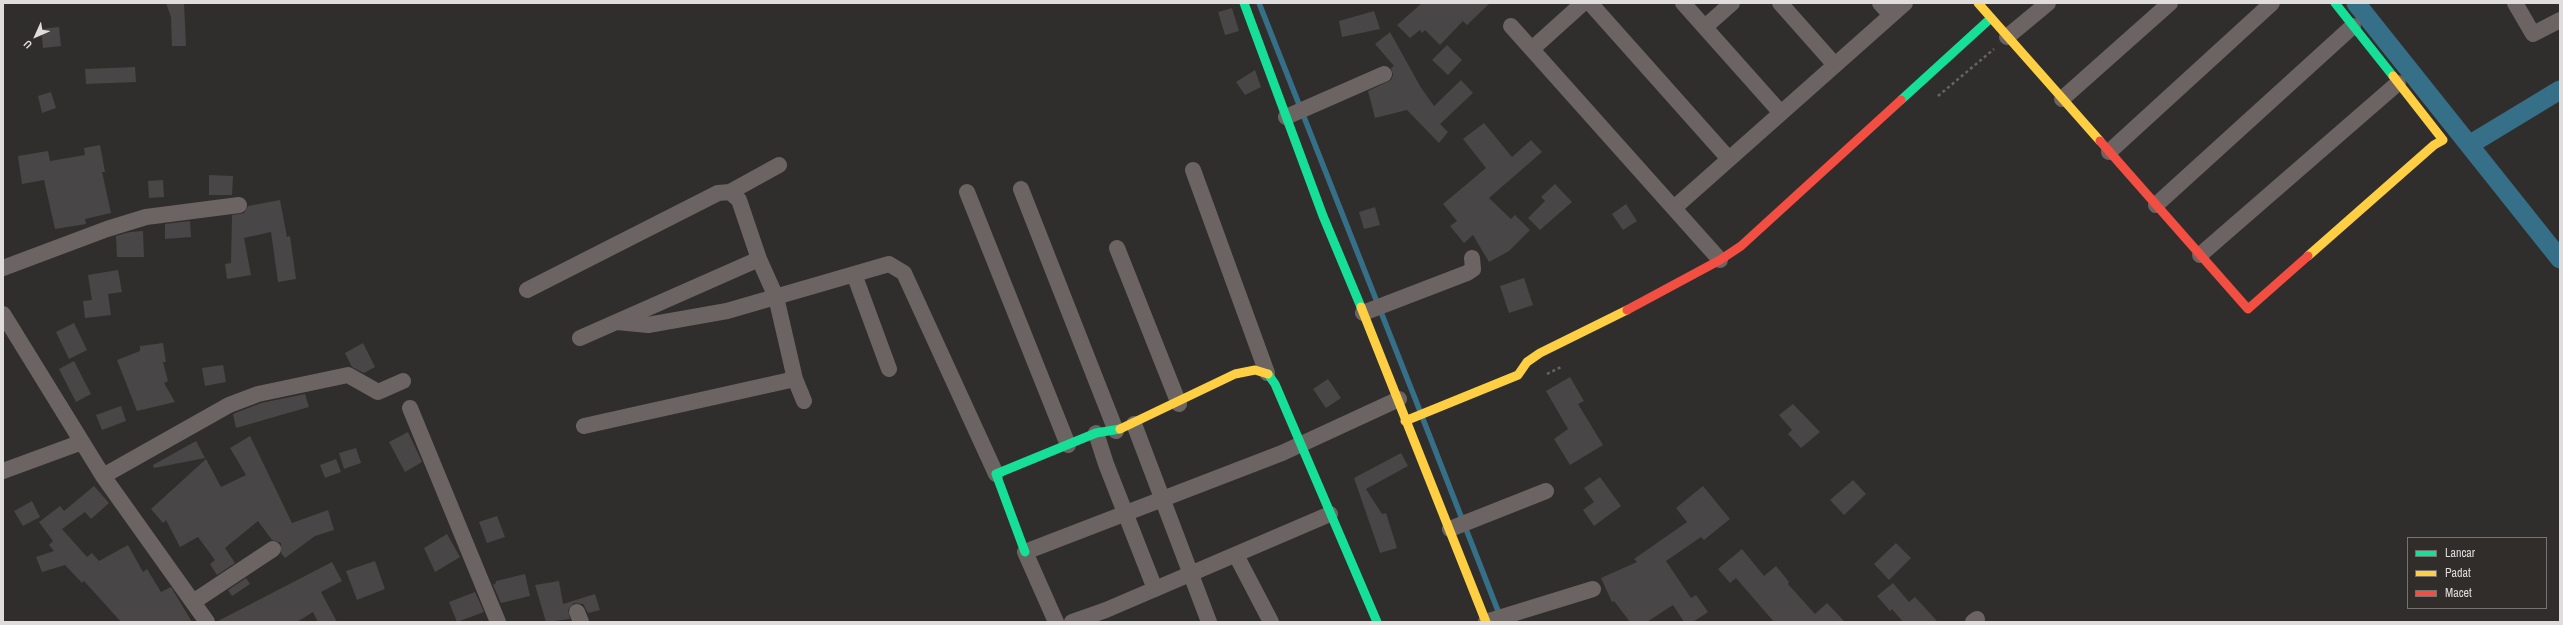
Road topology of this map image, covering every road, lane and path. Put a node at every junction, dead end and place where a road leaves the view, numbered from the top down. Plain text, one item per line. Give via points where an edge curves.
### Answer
1 (1244, 3) edge
2 (1583, 3) edge
3 (1590, 3) edge
4 (1683, 3) edge
5 (1732, 3) edge
6 (1780, 3) edge
7 (1880, 3) edge
8 (1905, 3) edge
9 (1978, 3) edge
10 (2048, 3) edge
11 (2170, 3) edge
12 (2272, 3) edge
13 (2335, 3) edge
14 (2515, 3) edge
15 (1891, 15) junction
16 (1991, 18) junction
17 (2560, 20) edge
18 (1511, 26) dead end
19 (2353, 26) junction
20 (1705, 27) junction
21 (2007, 37) junction
22 (1532, 49) junction
23 (1835, 65) junction
24 (1384, 74) dead end
25 (2398, 83) junction
26 (2062, 99) junction
27 (1297, 112) junction
28 (1781, 113) junction
29 (2109, 152) junction
30 (1730, 159) junction
31 (779, 165) dead end
32 (1193, 170) dead end
33 (1021, 188) dead end
34 (730, 192) junction
35 (967, 192) dead end
36 (239, 205) dead end
37 (2156, 205) junction
38 (1674, 208) junction
39 (1117, 248) dead end
40 (2200, 254) junction
41 (1472, 258) dead end
42 (759, 259) junction
43 (1720, 260) junction
44 (3, 268) edge
45 (854, 274) junction
46 (527, 290) dead end
47 (776, 297) junction
48 (1369, 311) junction
49 (3, 314) edge
50 (617, 322) junction
51 (580, 338) dead end
52 (889, 368) dead end
53 (1267, 373) junction
54 (795, 379) junction
55 (403, 381) dead end
56 (1399, 399) junction
57 (804, 401) dead end
58 (1179, 404) junction
59 (410, 408) dead end
60 (1405, 421) junction
61 (1134, 424) junction
62 (584, 426) dead end
63 (1116, 431) junction
64 (1096, 433) junction
65 (82, 442) junction
66 (1301, 444) junction
67 (1068, 445) junction
68 (3, 471) edge
69 (996, 474) junction
70 (103, 476) junction
71 (1546, 491) dead end
72 (1164, 500) junction
73 (1127, 514) junction
74 (1330, 514) junction
75 (1455, 527) junction
76 (273, 549) dead end
77 (1025, 552) junction
78 (1236, 556) junction
79 (1190, 574) junction
80 (1154, 589) junction
81 (1593, 589) dead end
82 (193, 602) junction
83 (1109, 616) edge
84 (1489, 620) edge
85 (207, 622) edge
86 (498, 622) edge
87 (1056, 622) edge
88 (1072, 622) edge
89 (1209, 622) edge
90 (1270, 622) edge
91 (1377, 622) edge

1 - 27 street
2 - 22 street
3 - 30 street
4 - 20 street
5 - 20 street
6 - 23 street
7 - 15 street
8 - 15 street
9 - 16 street
10 - 21 street
11 - 26 street
12 - 29 street
13 - 19 street
14 - 17 street via 2533,34
15 - 23 street
16 - 21 street
16 - 43 street via 1741,246
18 - 22 street
19 - 25 street
19 - 37 street
20 - 28 street
21 - 26 street
22 - 38 street
23 - 28 street
24 - 27 street
25 - 40 street
25 - 40 street via 2443,140 2434,145 2248,309
26 - 29 street
27 - 48 street via 1323,216
28 - 30 street
29 - 37 street
30 - 38 street
31 - 34 street
32 - 53 street
33 - 63 street
34 - 42 street via 739,200
34 - 46 street via 718,193
35 - 67 street
36 - 44 street via 146,218 107,229
37 - 40 street
38 - 43 street
39 - 58 street
41 - 48 street via 1473,269 1467,273
42 - 47 street
42 - 50 street
43 - 60 street via 1594,328 1540,353 1527,362 1518,375 1445,407
45 - 47 street
45 - 52 street
45 - 69 street via 889,264 904,273
47 - 50 street via 727,311 648,326
47 - 54 street
48 - 56 street
49 - 65 street
50 - 51 street
53 - 58 street via 1255,370 1235,374
53 - 66 street via 1275,384
54 - 57 street
54 - 62 street
55 - 70 street via 378,392 348,375 258,394 229,405
56 - 60 street
56 - 66 street
58 - 61 street
59 - 86 street
60 - 75 street
61 - 63 street
61 - 72 street
63 - 64 street
64 - 67 street
64 - 73 street
65 - 68 street
65 - 70 street
66 - 72 street
66 - 74 street
67 - 69 street
69 - 77 street
70 - 82 street
71 - 75 street
72 - 73 street
72 - 79 street
73 - 77 street
73 - 80 street
74 - 78 street
74 - 91 street
75 - 84 street
76 - 82 street
77 - 87 street
78 - 79 street
78 - 90 street
79 - 80 street
79 - 89 street
80 - 83 street
81 - 84 street
82 - 85 street
83 - 88 street

